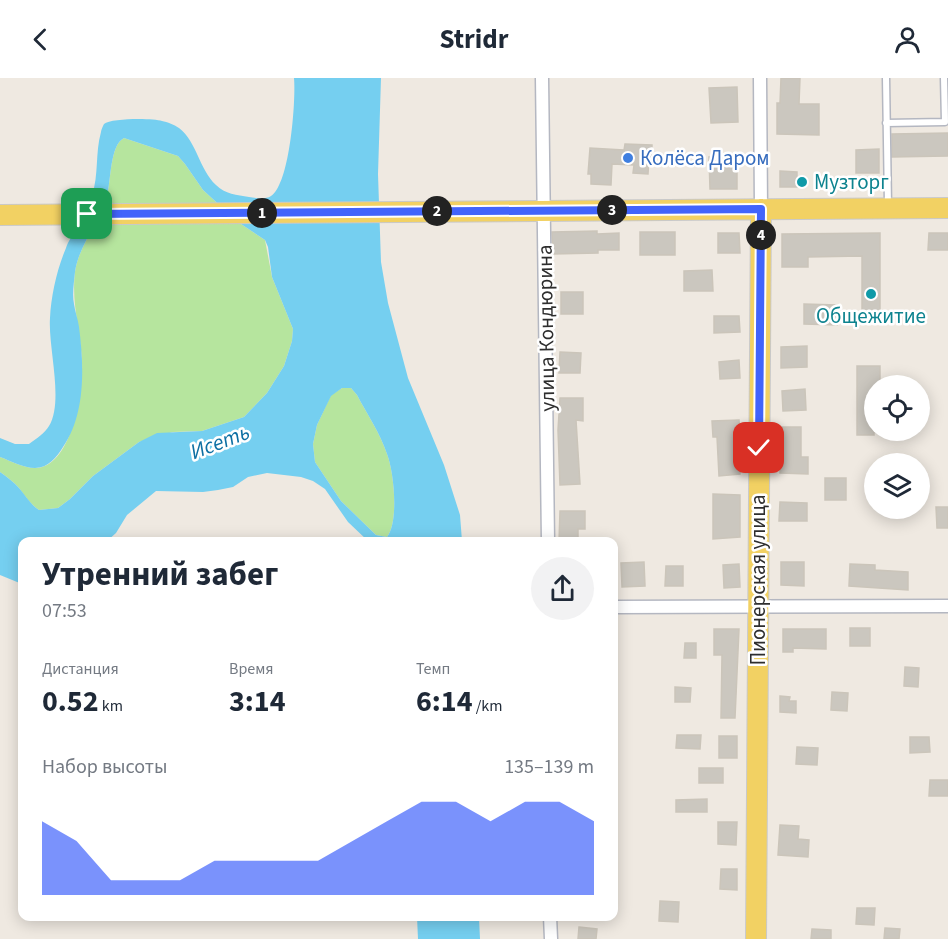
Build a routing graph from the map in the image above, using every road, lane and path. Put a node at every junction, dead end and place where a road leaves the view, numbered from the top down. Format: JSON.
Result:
{"nodes":[{"id":1,"x":542,"y":78,"type":"edge"},
{"id":2,"x":760,"y":78,"type":"edge"},
{"id":3,"x":886,"y":78,"type":"edge"},
{"id":4,"x":944,"y":78,"type":"edge"},
{"id":5,"x":886,"y":123,"type":"junction"},
{"id":6,"x":888,"y":208,"type":"junction"},
{"id":7,"x":948,"y":208,"type":"edge"},
{"id":8,"x":761,"y":209,"type":"junction"},
{"id":9,"x":543,"y":210,"type":"junction"},
{"id":10,"x":0,"y":215,"type":"edge"},
{"id":11,"x":548,"y":537,"type":"edge"},
{"id":12,"x":758,"y":606,"type":"junction"},
{"id":13,"x":948,"y":606,"type":"edge"},
{"id":14,"x":618,"y":607,"type":"edge"},
{"id":15,"x":550,"y":921,"type":"edge"},
{"id":16,"x":550,"y":939,"type":"edge"},
{"id":17,"x":756,"y":939,"type":"edge"}],
"edges":[{"from":1,"to":9,"type":"street","name":"улица Кондюрина"},
{"from":2,"to":8,"type":"street","name":"Пионерская улица"},
{"from":3,"to":5,"type":"lane"},
{"from":4,"to":5,"type":"lane"},
{"from":5,"to":6,"type":"lane"},
{"from":6,"to":7,"type":"main road"},
{"from":6,"to":8,"type":"main road"},
{"from":8,"to":9,"type":"main road"},
{"from":8,"to":12,"type":"main road","name":"Пионерская улица"},
{"from":9,"to":10,"type":"main road"},
{"from":9,"to":11,"type":"street","name":"улица Кондюрина"},
{"from":12,"to":13,"type":"street"},
{"from":12,"to":14,"type":"street"},
{"from":12,"to":17,"type":"main road","name":"Пионерская улица"},
{"from":15,"to":16,"type":"street"}]}
